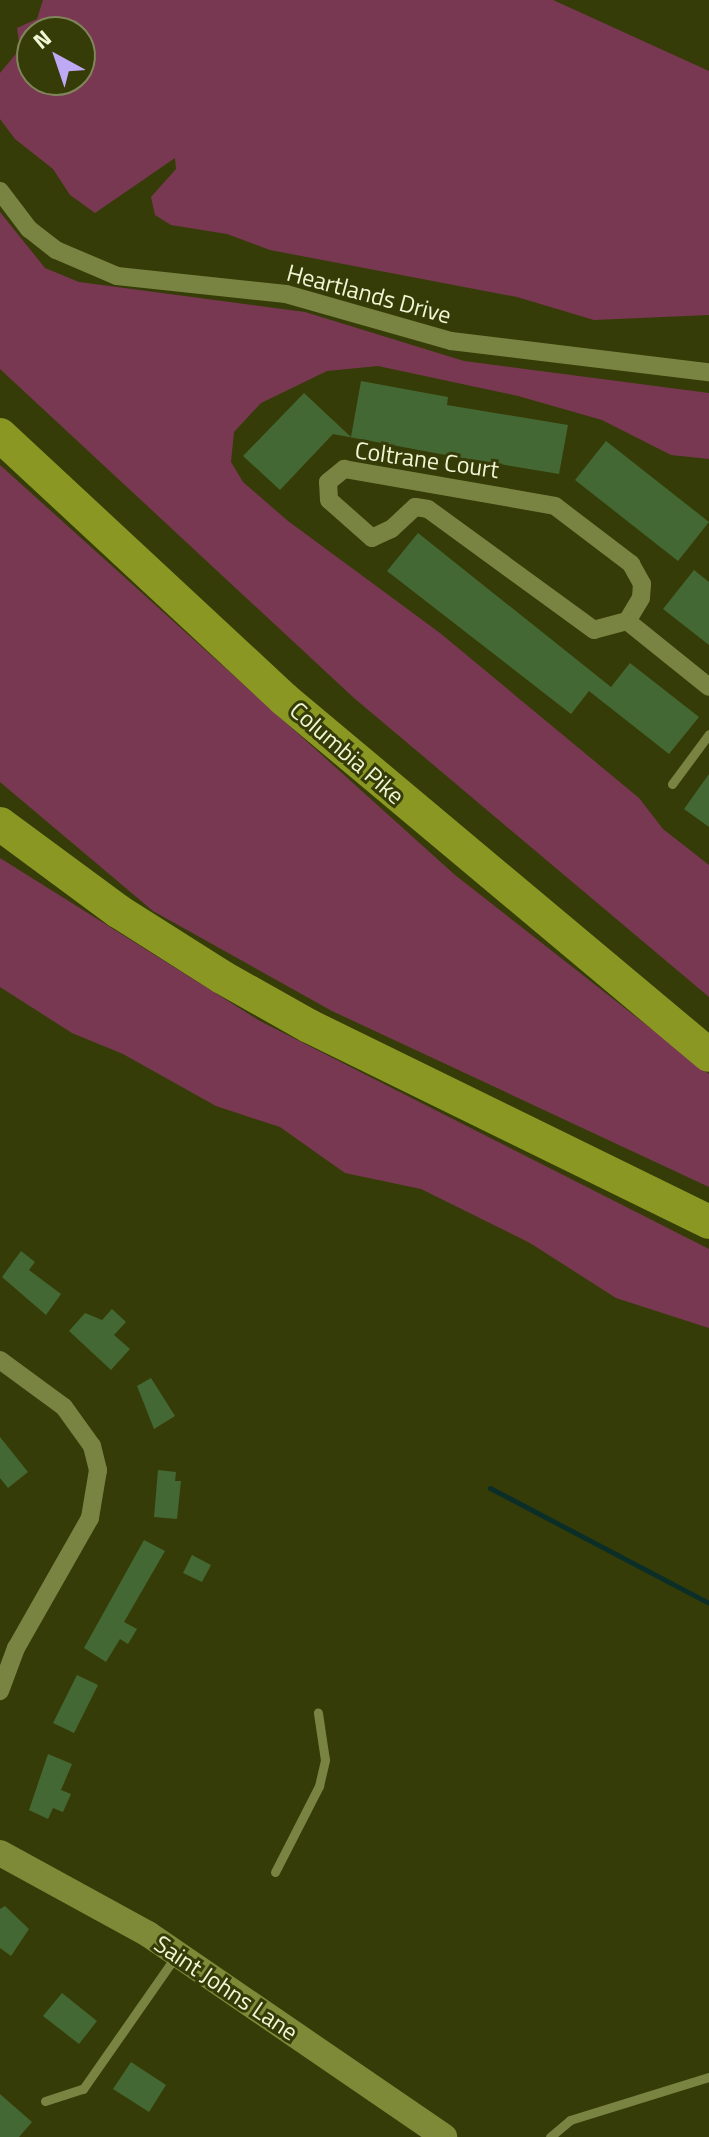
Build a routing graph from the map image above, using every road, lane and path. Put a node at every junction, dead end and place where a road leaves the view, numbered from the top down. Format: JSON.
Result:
{"nodes":[{"id":1,"x":0,"y":191,"type":"edge"},
{"id":2,"x":709,"y":372,"type":"edge"},
{"id":3,"x":5,"y":439,"type":"edge"},
{"id":4,"x":420,"y":479,"type":"junction"},
{"id":5,"x":415,"y":507,"type":"junction"},
{"id":6,"x":627,"y":621,"type":"junction"},
{"id":7,"x":709,"y":687,"type":"edge"},
{"id":8,"x":709,"y":734,"type":"edge"},
{"id":9,"x":672,"y":784,"type":"dead end"},
{"id":10,"x":0,"y":821,"type":"edge"},
{"id":11,"x":14,"y":843,"type":"edge"},
{"id":12,"x":709,"y":1055,"type":"edge"},
{"id":13,"x":709,"y":1222,"type":"edge"},
{"id":14,"x":0,"y":1360,"type":"edge"},
{"id":15,"x":0,"y":1691,"type":"edge"},
{"id":16,"x":318,"y":1713,"type":"dead end"},
{"id":17,"x":0,"y":1853,"type":"edge"},
{"id":18,"x":275,"y":1872,"type":"dead end"},
{"id":19,"x":177,"y":1953,"type":"junction"},
{"id":20,"x":709,"y":2077,"type":"edge"},
{"id":21,"x":45,"y":2101,"type":"dead end"},
{"id":22,"x":444,"y":2137,"type":"edge"},
{"id":23,"x":550,"y":2137,"type":"edge"}],
"edges":[{"from":1,"to":2,"type":"street","name":"Heartlands Drive"},
{"from":3,"to":12,"type":"highway","name":"Columbia Pike"},
{"from":4,"to":5,"type":"street"},
{"from":4,"to":5,"type":"street","name":"Coltrane Court"},
{"from":4,"to":6,"type":"street","name":"Coltrane Court"},
{"from":5,"to":6,"type":"street","name":"Coltrane Court"},
{"from":6,"to":7,"type":"street"},
{"from":8,"to":9,"type":"lane"},
{"from":10,"to":11,"type":"highway"},
{"from":11,"to":13,"type":"highway"},
{"from":14,"to":15,"type":"street"},
{"from":16,"to":18,"type":"lane"},
{"from":17,"to":19,"type":"street","name":"Saint Johns Lane"},
{"from":19,"to":21,"type":"lane"},
{"from":19,"to":22,"type":"street","name":"Saint Johns Lane"},
{"from":20,"to":23,"type":"lane"}]}
